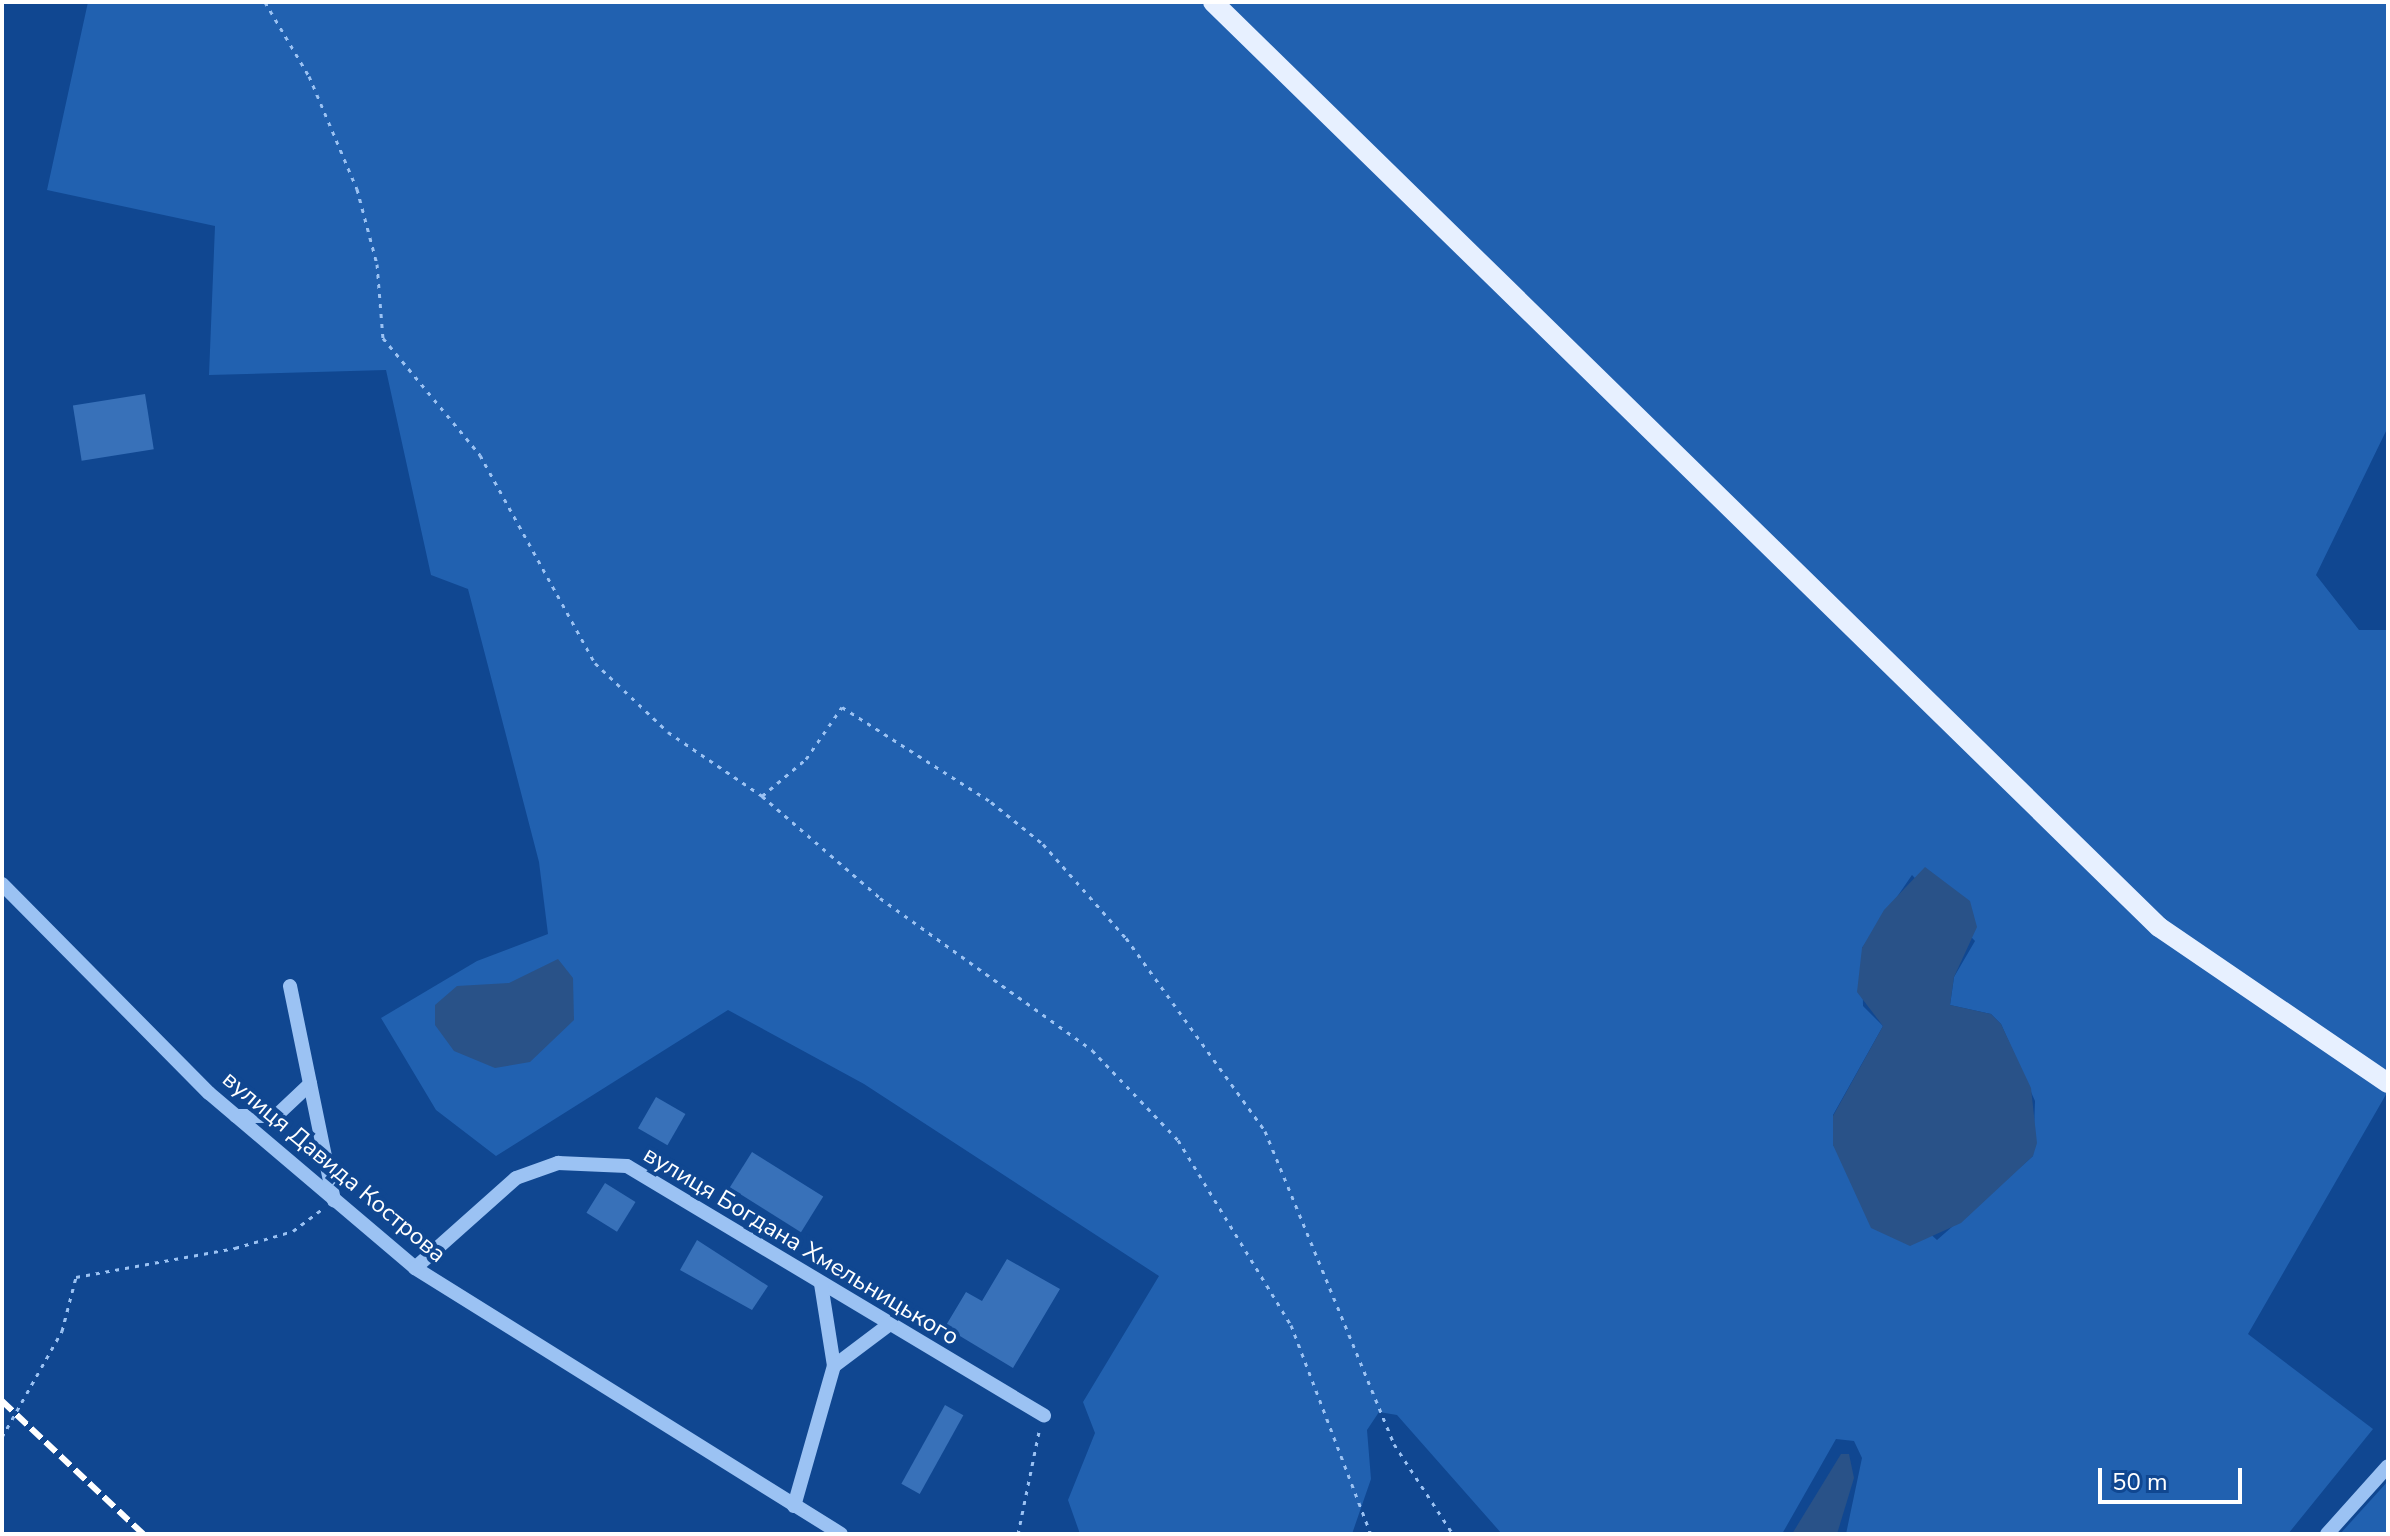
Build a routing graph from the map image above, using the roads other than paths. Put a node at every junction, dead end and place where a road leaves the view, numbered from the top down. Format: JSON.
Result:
{"nodes":[{"id":1,"x":1213,"y":2,"type":"edge"},
{"id":2,"x":2,"y":884,"type":"edge"},
{"id":3,"x":290,"y":986,"type":"dead end"},
{"id":4,"x":2388,"y":1083,"type":"edge"},
{"id":5,"x":310,"y":1084,"type":"junction"},
{"id":6,"x":236,"y":1116,"type":"junction"},
{"id":7,"x":334,"y":1201,"type":"junction"},
{"id":8,"x":415,"y":1268,"type":"junction"},
{"id":9,"x":821,"y":1284,"type":"junction"},
{"id":10,"x":890,"y":1324,"type":"junction"},
{"id":11,"x":834,"y":1366,"type":"junction"},
{"id":12,"x":1044,"y":1416,"type":"road end"},
{"id":13,"x":2388,"y":1466,"type":"edge"},
{"id":14,"x":794,"y":1506,"type":"junction"},
{"id":15,"x":841,"y":1534,"type":"edge"},
{"id":16,"x":2327,"y":1534,"type":"edge"}],
"edges":[{"from":1,"to":4,"type":"main road"},
{"from":2,"to":6,"type":"street","name":"вулиця Давида Кострова"},
{"from":3,"to":5,"type":"street"},
{"from":5,"to":6,"type":"street"},
{"from":5,"to":7,"type":"street"},
{"from":6,"to":7,"type":"street","name":"вулиця Давида Кострова"},
{"from":7,"to":8,"type":"street","name":"вулиця Давида Кострова"},
{"from":8,"to":9,"type":"street","name":"вулиця Богдана Хмельницького"},
{"from":8,"to":14,"type":"street","name":"вулиця Давида Кострова"},
{"from":9,"to":10,"type":"street","name":"вулиця Богдана Хмельницького"},
{"from":9,"to":11,"type":"street"},
{"from":10,"to":11,"type":"street"},
{"from":10,"to":12,"type":"street","name":"вулиця Богдана Хмельницького"},
{"from":11,"to":14,"type":"street"},
{"from":13,"to":16,"type":"street"},
{"from":14,"to":15,"type":"street","name":"вулиця Давида Кострова"}]}
